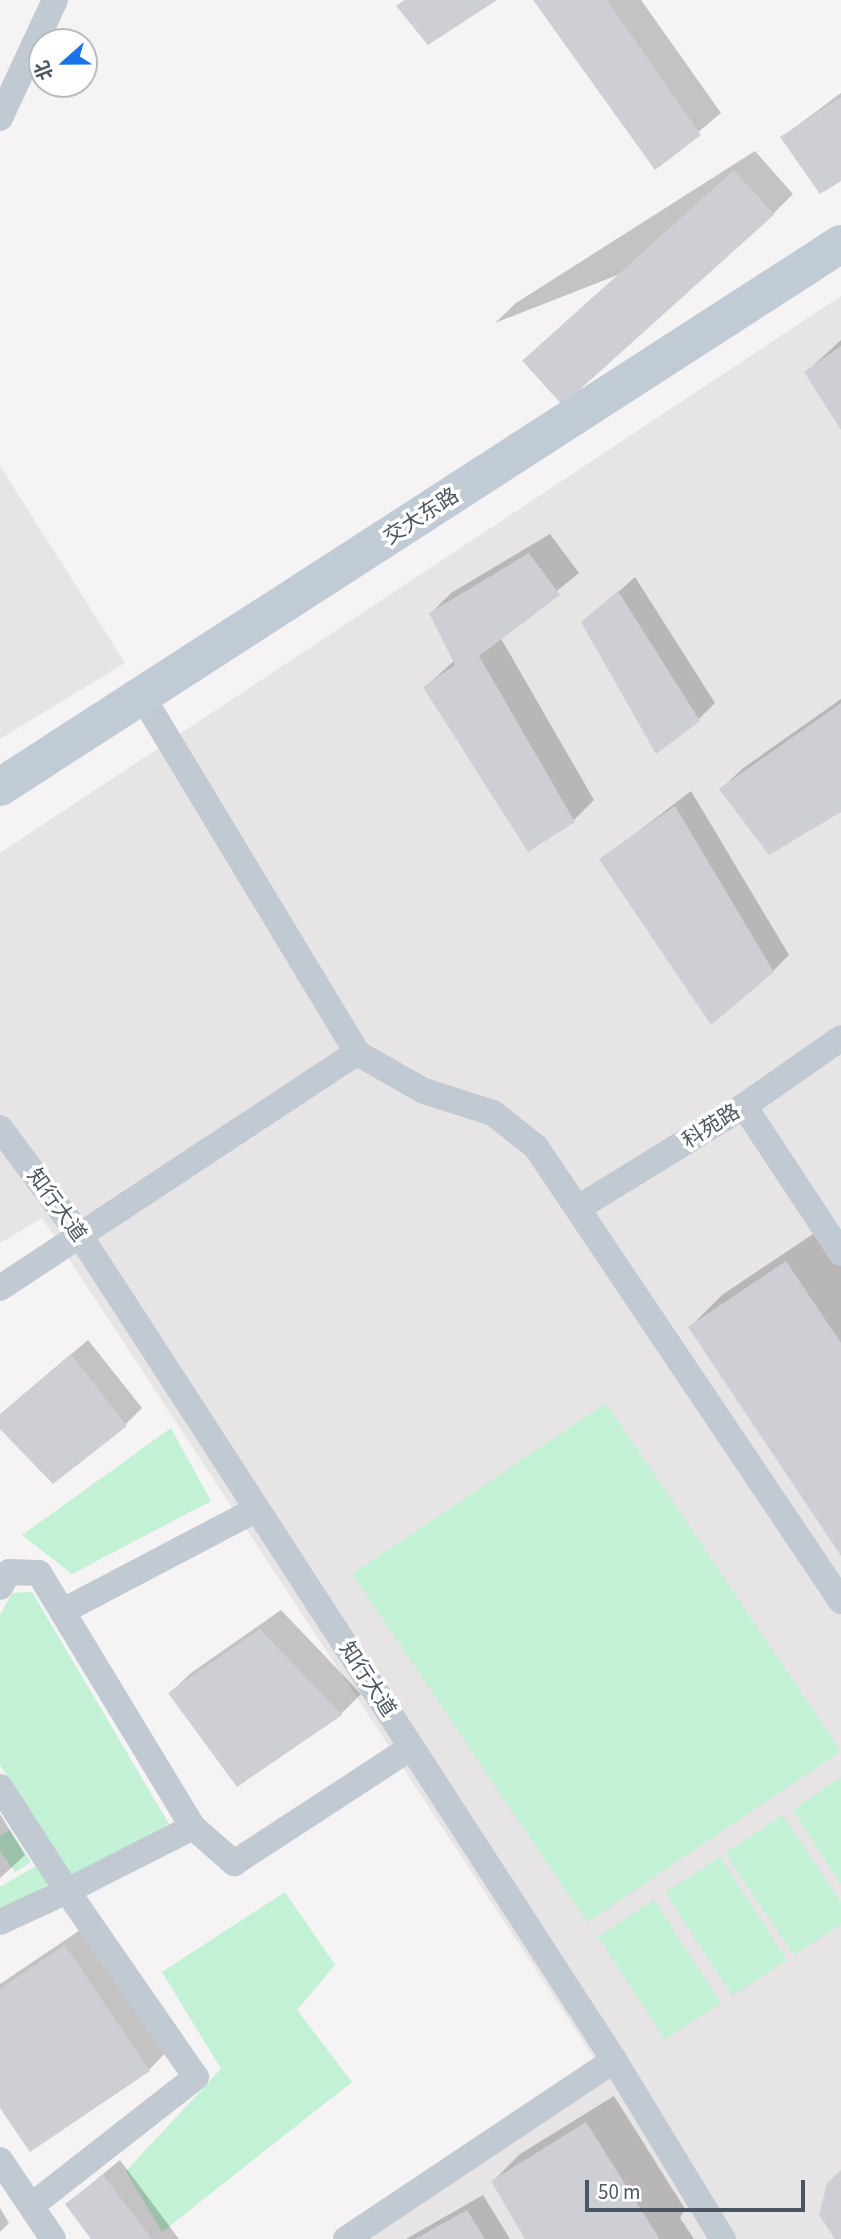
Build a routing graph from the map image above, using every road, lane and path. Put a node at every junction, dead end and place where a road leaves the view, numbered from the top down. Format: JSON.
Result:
{"nodes":[{"id":1,"x":55,"y":0,"type":"edge"},
{"id":2,"x":0,"y":118,"type":"edge"},
{"id":3,"x":841,"y":244,"type":"edge"},
{"id":4,"x":142,"y":696,"type":"junction"},
{"id":5,"x":0,"y":787,"type":"edge"},
{"id":6,"x":841,"y":1038,"type":"edge"},
{"id":7,"x":357,"y":1053,"type":"junction"},
{"id":8,"x":744,"y":1106,"type":"junction"},
{"id":9,"x":0,"y":1128,"type":"edge"},
{"id":10,"x":578,"y":1208,"type":"junction"},
{"id":11,"x":81,"y":1237,"type":"junction"},
{"id":12,"x":841,"y":1253,"type":"edge"},
{"id":13,"x":0,"y":1288,"type":"edge"},
{"id":14,"x":257,"y":1509,"type":"junction"},
{"id":15,"x":0,"y":1587,"type":"edge"},
{"id":16,"x":841,"y":1601,"type":"edge"},
{"id":17,"x":63,"y":1611,"type":"junction"},
{"id":18,"x":412,"y":1747,"type":"junction"},
{"id":19,"x":0,"y":1787,"type":"edge"},
{"id":20,"x":193,"y":1827,"type":"junction"},
{"id":21,"x":67,"y":1891,"type":"junction"},
{"id":22,"x":0,"y":1922,"type":"edge"},
{"id":23,"x":614,"y":2060,"type":"junction"},
{"id":24,"x":0,"y":2160,"type":"edge"},
{"id":25,"x":31,"y":2206,"type":"junction"},
{"id":26,"x":53,"y":2239,"type":"edge"},
{"id":27,"x":346,"y":2239,"type":"edge"},
{"id":28,"x":723,"y":2239,"type":"edge"}],
"edges":[{"from":1,"to":2,"type":"street"},
{"from":3,"to":4,"type":"street","name":"交大东路"},
{"from":4,"to":5,"type":"street","name":"交大东路"},
{"from":4,"to":7,"type":"street"},
{"from":6,"to":8,"type":"street","name":"科苑路"},
{"from":7,"to":10,"type":"street"},
{"from":7,"to":11,"type":"street"},
{"from":8,"to":10,"type":"street","name":"科苑路"},
{"from":8,"to":12,"type":"street"},
{"from":9,"to":11,"type":"street","name":"知行大道"},
{"from":10,"to":16,"type":"street"},
{"from":11,"to":13,"type":"street"},
{"from":11,"to":14,"type":"street","name":"知行大道"},
{"from":14,"to":17,"type":"street"},
{"from":14,"to":18,"type":"street","name":"知行大道"},
{"from":15,"to":17,"type":"street"},
{"from":17,"to":20,"type":"street"},
{"from":18,"to":20,"type":"street"},
{"from":18,"to":23,"type":"street","name":"知行大道"},
{"from":19,"to":21,"type":"street"},
{"from":20,"to":21,"type":"street"},
{"from":21,"to":22,"type":"street"},
{"from":21,"to":25,"type":"street"},
{"from":23,"to":27,"type":"street"},
{"from":23,"to":28,"type":"street","name":"知行大道"},
{"from":24,"to":25,"type":"street"},
{"from":25,"to":26,"type":"street"}]}
